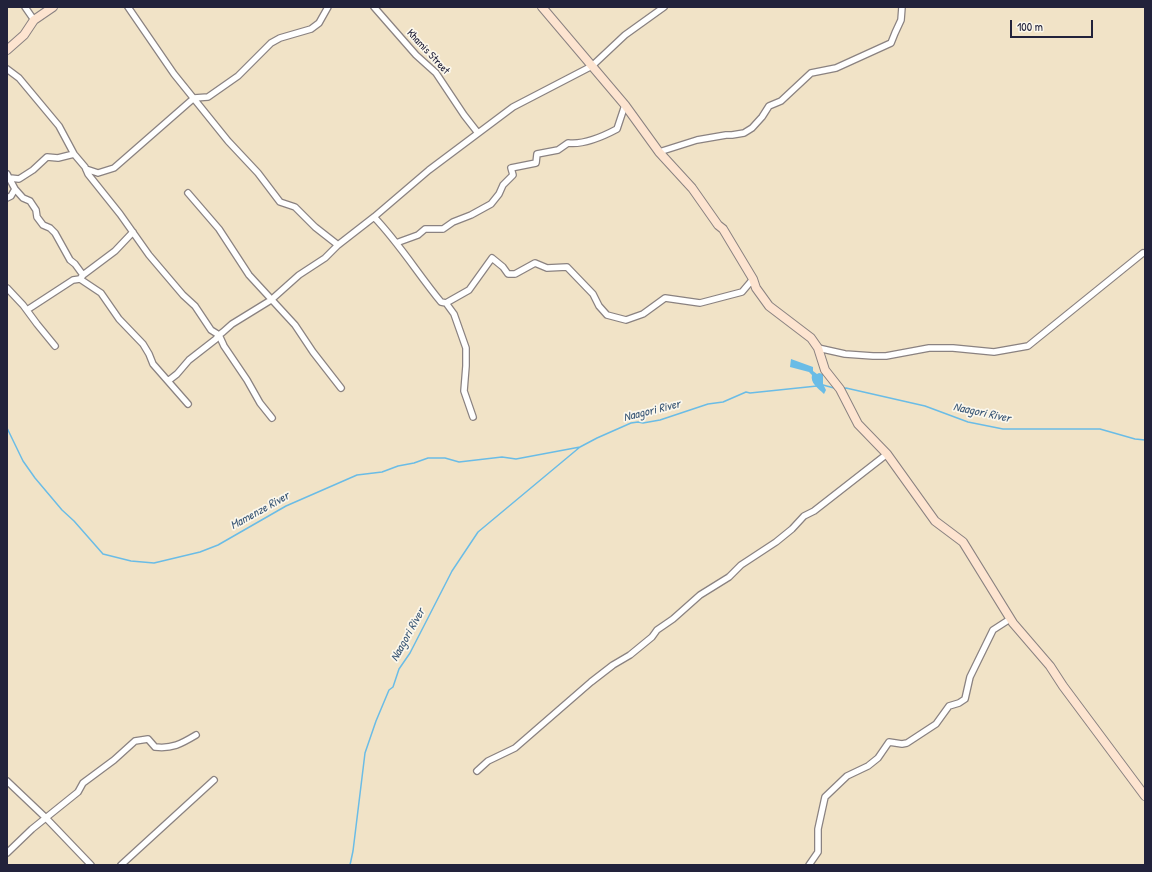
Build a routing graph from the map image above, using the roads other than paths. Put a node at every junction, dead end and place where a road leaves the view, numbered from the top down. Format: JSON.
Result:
{"nodes":[{"id":1,"x":25,"y":7,"type":"edge"},
{"id":2,"x":54,"y":7,"type":"edge"},
{"id":3,"x":128,"y":7,"type":"edge"},
{"id":4,"x":328,"y":7,"type":"edge"},
{"id":5,"x":374,"y":7,"type":"edge"},
{"id":6,"x":542,"y":7,"type":"edge"},
{"id":7,"x":664,"y":7,"type":"edge"},
{"id":8,"x":902,"y":7,"type":"edge"},
{"id":9,"x":34,"y":20,"type":"junction"},
{"id":10,"x":7,"y":50,"type":"edge"},
{"id":11,"x":592,"y":66,"type":"junction"},
{"id":12,"x":7,"y":69,"type":"edge"},
{"id":13,"x":194,"y":98,"type":"junction"},
{"id":14,"x":625,"y":105,"type":"junction"},
{"id":15,"x":478,"y":133,"type":"junction"},
{"id":16,"x":659,"y":152,"type":"junction"},
{"id":17,"x":74,"y":154,"type":"junction"},
{"id":18,"x":86,"y":169,"type":"junction"},
{"id":19,"x":8,"y":176,"type":"edge"},
{"id":20,"x":15,"y":188,"type":"junction"},
{"id":21,"x":188,"y":193,"type":"dead end"},
{"id":22,"x":7,"y":198,"type":"edge"},
{"id":23,"x":374,"y":217,"type":"junction"},
{"id":24,"x":133,"y":232,"type":"junction"},
{"id":25,"x":396,"y":243,"type":"junction"},
{"id":26,"x":338,"y":245,"type":"junction"},
{"id":27,"x":1143,"y":253,"type":"dead end"},
{"id":28,"x":81,"y":277,"type":"junction"},
{"id":29,"x":753,"y":279,"type":"junction"},
{"id":30,"x":7,"y":288,"type":"edge"},
{"id":31,"x":271,"y":300,"type":"junction"},
{"id":32,"x":446,"y":303,"type":"junction"},
{"id":33,"x":27,"y":310,"type":"junction"},
{"id":34,"x":219,"y":334,"type":"junction"},
{"id":35,"x":55,"y":346,"type":"dead end"},
{"id":36,"x":818,"y":348,"type":"junction"},
{"id":37,"x":168,"y":381,"type":"junction"},
{"id":38,"x":341,"y":388,"type":"dead end"},
{"id":39,"x":188,"y":404,"type":"dead end"},
{"id":40,"x":473,"y":417,"type":"dead end"},
{"id":41,"x":272,"y":418,"type":"dead end"},
{"id":42,"x":887,"y":454,"type":"junction"},
{"id":43,"x":1010,"y":619,"type":"junction"},
{"id":44,"x":196,"y":735,"type":"dead end"},
{"id":45,"x":477,"y":771,"type":"dead end"},
{"id":46,"x":214,"y":780,"type":"dead end"},
{"id":47,"x":7,"y":781,"type":"edge"},
{"id":48,"x":1145,"y":796,"type":"edge"},
{"id":49,"x":46,"y":818,"type":"junction"},
{"id":50,"x":7,"y":853,"type":"edge"},
{"id":51,"x":90,"y":865,"type":"edge"},
{"id":52,"x":121,"y":865,"type":"edge"},
{"id":53,"x":809,"y":865,"type":"edge"}],
"edges":[{"from":1,"to":9,"type":"street"},
{"from":2,"to":9,"type":"street"},
{"from":3,"to":13,"type":"street"},
{"from":4,"to":13,"type":"street"},
{"from":5,"to":15,"type":"street","name":"Khamis Street"},
{"from":6,"to":11,"type":"street"},
{"from":7,"to":11,"type":"street"},
{"from":8,"to":16,"type":"street"},
{"from":9,"to":10,"type":"street"},
{"from":11,"to":14,"type":"street"},
{"from":11,"to":15,"type":"street"},
{"from":12,"to":17,"type":"street"},
{"from":13,"to":18,"type":"street"},
{"from":13,"to":26,"type":"street"},
{"from":14,"to":16,"type":"street"},
{"from":14,"to":25,"type":"street"},
{"from":15,"to":23,"type":"street"},
{"from":16,"to":29,"type":"street"},
{"from":17,"to":18,"type":"street"},
{"from":17,"to":19,"type":"street"},
{"from":18,"to":24,"type":"street"},
{"from":19,"to":20,"type":"street"},
{"from":20,"to":22,"type":"street"},
{"from":20,"to":28,"type":"street"},
{"from":21,"to":31,"type":"street"},
{"from":23,"to":25,"type":"street"},
{"from":23,"to":26,"type":"street"},
{"from":24,"to":28,"type":"street"},
{"from":24,"to":34,"type":"street"},
{"from":25,"to":32,"type":"street"},
{"from":26,"to":31,"type":"street"},
{"from":27,"to":36,"type":"street"},
{"from":28,"to":33,"type":"street"},
{"from":28,"to":37,"type":"street"},
{"from":29,"to":32,"type":"street"},
{"from":29,"to":36,"type":"street"},
{"from":30,"to":33,"type":"street"},
{"from":31,"to":34,"type":"street"},
{"from":31,"to":38,"type":"street"},
{"from":32,"to":40,"type":"street"},
{"from":33,"to":35,"type":"street"},
{"from":34,"to":37,"type":"street"},
{"from":34,"to":41,"type":"street"},
{"from":36,"to":42,"type":"street"},
{"from":37,"to":39,"type":"street"},
{"from":42,"to":43,"type":"street"},
{"from":42,"to":45,"type":"street"},
{"from":43,"to":48,"type":"street"},
{"from":43,"to":53,"type":"street"},
{"from":44,"to":49,"type":"street"},
{"from":46,"to":52,"type":"street"},
{"from":47,"to":49,"type":"street"},
{"from":49,"to":50,"type":"street"},
{"from":49,"to":51,"type":"street"}]}
